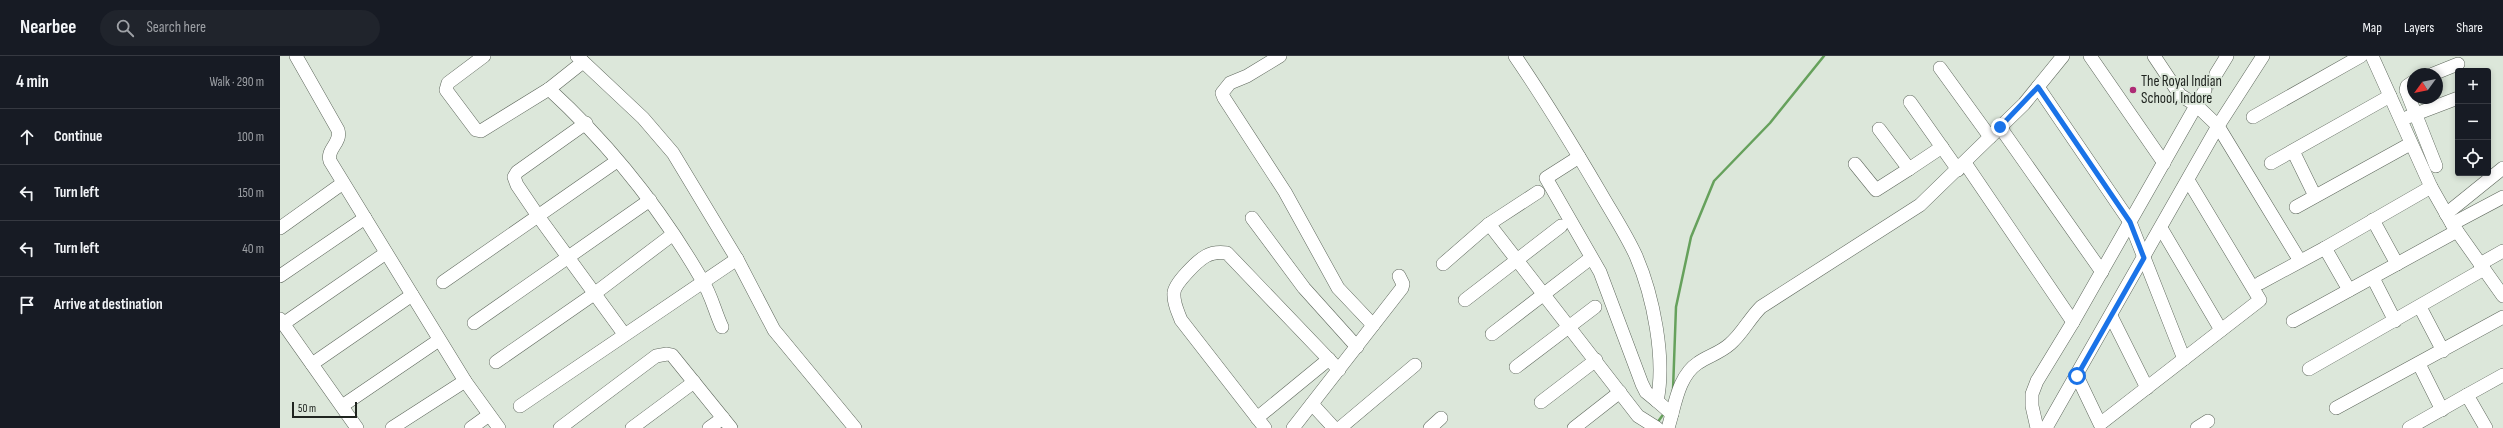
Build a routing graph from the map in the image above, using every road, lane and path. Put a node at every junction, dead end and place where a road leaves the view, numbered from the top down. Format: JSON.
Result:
{"nodes":[{"id":1,"x":296,"y":56,"type":"edge"},
{"id":2,"x":484,"y":56,"type":"edge"},
{"id":3,"x":1280,"y":56,"type":"edge"},
{"id":4,"x":1515,"y":56,"type":"edge"},
{"id":5,"x":2090,"y":56,"type":"edge"},
{"id":6,"x":2154,"y":56,"type":"edge"},
{"id":7,"x":2227,"y":56,"type":"edge"},
{"id":8,"x":2262,"y":56,"type":"edge"},
{"id":9,"x":2361,"y":56,"type":"edge"},
{"id":10,"x":2372,"y":56,"type":"edge"},
{"id":11,"x":2058,"y":58,"type":"edge"},
{"id":12,"x":580,"y":59,"type":"edge"},
{"id":13,"x":2458,"y":64,"type":"dead end"},
{"id":14,"x":1940,"y":68,"type":"dead end"},
{"id":15,"x":2443,"y":70,"type":"edge"},
{"id":16,"x":2216,"y":74,"type":"tunnel mouth"},
{"id":17,"x":2038,"y":87,"type":"junction"},
{"id":18,"x":549,"y":88,"type":"junction"},
{"id":19,"x":2205,"y":90,"type":"tunnel mouth"},
{"id":20,"x":2390,"y":96,"type":"junction"},
{"id":21,"x":2455,"y":99,"type":"edge"},
{"id":22,"x":1910,"y":102,"type":"dead end"},
{"id":23,"x":2412,"y":104,"type":"edge"},
{"id":24,"x":2196,"y":105,"type":"junction"},
{"id":25,"x":2416,"y":114,"type":"junction"},
{"id":26,"x":2253,"y":117,"type":"dead end"},
{"id":27,"x":2400,"y":120,"type":"junction"},
{"id":28,"x":586,"y":123,"type":"junction"},
{"id":29,"x":2218,"y":126,"type":"junction"},
{"id":30,"x":2000,"y":127,"type":"junction"},
{"id":31,"x":1879,"y":129,"type":"dead end"},
{"id":32,"x":1990,"y":137,"type":"junction"},
{"id":33,"x":2410,"y":144,"type":"junction"},
{"id":34,"x":1942,"y":147,"type":"junction"},
{"id":35,"x":2292,"y":151,"type":"junction"},
{"id":36,"x":1579,"y":157,"type":"junction"},
{"id":37,"x":617,"y":160,"type":"junction"},
{"id":38,"x":2164,"y":163,"type":"junction"},
{"id":39,"x":2271,"y":163,"type":"dead end"},
{"id":40,"x":1854,"y":164,"type":"dead end"},
{"id":41,"x":2436,"y":166,"type":"dead end"},
{"id":42,"x":1962,"y":167,"type":"junction"},
{"id":43,"x":1909,"y":168,"type":"junction"},
{"id":44,"x":2503,"y":168,"type":"edge"},
{"id":45,"x":2188,"y":180,"type":"junction"},
{"id":46,"x":343,"y":183,"type":"junction"},
{"id":47,"x":2431,"y":187,"type":"junction"},
{"id":48,"x":1538,"y":192,"type":"dead end"},
{"id":49,"x":2315,"y":196,"type":"junction"},
{"id":50,"x":2503,"y":196,"type":"edge"},
{"id":51,"x":650,"y":200,"type":"junction"},
{"id":52,"x":2296,"y":207,"type":"dead end"},
{"id":53,"x":538,"y":216,"type":"junction"},
{"id":54,"x":365,"y":218,"type":"junction"},
{"id":55,"x":1252,"y":218,"type":"dead end"},
{"id":56,"x":2373,"y":220,"type":"junction"},
{"id":57,"x":2130,"y":222,"type":"junction"},
{"id":58,"x":2451,"y":223,"type":"junction"},
{"id":59,"x":1489,"y":224,"type":"junction"},
{"id":60,"x":1561,"y":226,"type":"dead end"},
{"id":61,"x":280,"y":228,"type":"edge"},
{"id":62,"x":2161,"y":228,"type":"junction"},
{"id":63,"x":672,"y":235,"type":"junction"},
{"id":64,"x":2325,"y":248,"type":"junction"},
{"id":65,"x":2503,"y":251,"type":"edge"},
{"id":66,"x":386,"y":253,"type":"junction"},
{"id":67,"x":568,"y":258,"type":"junction"},
{"id":68,"x":2144,"y":258,"type":"junction"},
{"id":69,"x":737,"y":259,"type":"junction"},
{"id":70,"x":1517,"y":260,"type":"junction"},
{"id":71,"x":1587,"y":261,"type":"dead end"},
{"id":72,"x":2300,"y":261,"type":"junction"},
{"id":73,"x":1443,"y":264,"type":"dead end"},
{"id":74,"x":2397,"y":264,"type":"junction"},
{"id":75,"x":2482,"y":267,"type":"junction"},
{"id":76,"x":2102,"y":272,"type":"junction"},
{"id":77,"x":280,"y":276,"type":"edge"},
{"id":78,"x":1399,"y":276,"type":"dead end"},
{"id":79,"x":2373,"y":278,"type":"junction"},
{"id":80,"x":703,"y":280,"type":"junction"},
{"id":81,"x":443,"y":282,"type":"dead end"},
{"id":82,"x":2260,"y":283,"type":"dead end"},
{"id":83,"x":2349,"y":290,"type":"junction"},
{"id":84,"x":594,"y":294,"type":"junction"},
{"id":85,"x":412,"y":295,"type":"junction"},
{"id":86,"x":1544,"y":295,"type":"junction"},
{"id":87,"x":2503,"y":296,"type":"edge"},
{"id":88,"x":1464,"y":300,"type":"dead end"},
{"id":89,"x":1595,"y":307,"type":"dead end"},
{"id":90,"x":2420,"y":307,"type":"junction"},
{"id":91,"x":2111,"y":316,"type":"junction"},
{"id":92,"x":2503,"y":317,"type":"edge"},
{"id":93,"x":2293,"y":321,"type":"dead end"},
{"id":94,"x":2395,"y":321,"type":"junction"},
{"id":95,"x":282,"y":322,"type":"edge"},
{"id":96,"x":2073,"y":322,"type":"junction"},
{"id":97,"x":474,"y":323,"type":"dead end"},
{"id":98,"x":1373,"y":325,"type":"junction"},
{"id":99,"x":1569,"y":326,"type":"junction"},
{"id":100,"x":722,"y":327,"type":"dead end"},
{"id":101,"x":2221,"y":330,"type":"junction"},
{"id":102,"x":624,"y":334,"type":"junction"},
{"id":103,"x":1492,"y":334,"type":"dead end"},
{"id":104,"x":439,"y":340,"type":"junction"},
{"id":105,"x":1357,"y":347,"type":"junction"},
{"id":106,"x":2443,"y":351,"type":"junction"},
{"id":107,"x":1329,"y":359,"type":"junction"},
{"id":108,"x":2184,"y":359,"type":"junction"},
{"id":109,"x":1596,"y":360,"type":"junction"},
{"id":110,"x":496,"y":362,"type":"dead end"},
{"id":111,"x":312,"y":364,"type":"junction"},
{"id":112,"x":2419,"y":364,"type":"junction"},
{"id":113,"x":1415,"y":365,"type":"dead end"},
{"id":114,"x":1516,"y":367,"type":"dead end"},
{"id":115,"x":2309,"y":369,"type":"dead end"},
{"id":116,"x":1339,"y":370,"type":"junction"},
{"id":117,"x":2503,"y":374,"type":"edge"},
{"id":118,"x":2077,"y":376,"type":"junction"},
{"id":119,"x":465,"y":381,"type":"junction"},
{"id":120,"x":694,"y":382,"type":"junction"},
{"id":121,"x":2147,"y":388,"type":"junction"},
{"id":122,"x":1620,"y":392,"type":"junction"},
{"id":123,"x":2467,"y":395,"type":"junction"},
{"id":124,"x":1540,"y":402,"type":"dead end"},
{"id":125,"x":1312,"y":404,"type":"junction"},
{"id":126,"x":342,"y":406,"type":"junction"},
{"id":127,"x":520,"y":406,"type":"dead end"},
{"id":128,"x":1663,"y":406,"type":"junction"},
{"id":129,"x":2336,"y":408,"type":"dead end"},
{"id":130,"x":2442,"y":410,"type":"junction"},
{"id":131,"x":489,"y":415,"type":"junction"},
{"id":132,"x":1441,"y":418,"type":"dead end"},
{"id":133,"x":727,"y":423,"type":"edge"},
{"id":134,"x":1261,"y":423,"type":"edge"},
{"id":135,"x":1650,"y":424,"type":"edge"},
{"id":136,"x":357,"y":428,"type":"edge"},
{"id":137,"x":392,"y":428,"type":"edge"},
{"id":138,"x":471,"y":428,"type":"edge"},
{"id":139,"x":499,"y":428,"type":"edge"},
{"id":140,"x":560,"y":428,"type":"edge"},
{"id":141,"x":632,"y":428,"type":"edge"},
{"id":142,"x":709,"y":428,"type":"edge"},
{"id":143,"x":855,"y":428,"type":"edge"},
{"id":144,"x":1293,"y":428,"type":"edge"},
{"id":145,"x":1334,"y":428,"type":"edge"},
{"id":146,"x":1340,"y":428,"type":"edge"},
{"id":147,"x":1430,"y":428,"type":"edge"},
{"id":148,"x":1574,"y":428,"type":"edge"},
{"id":149,"x":1668,"y":428,"type":"edge"},
{"id":150,"x":2037,"y":428,"type":"edge"},
{"id":151,"x":2046,"y":428,"type":"edge"},
{"id":152,"x":2409,"y":428,"type":"edge"},
{"id":153,"x":2486,"y":428,"type":"edge"}],
"edges":[{"from":1,"to":46,"type":"street"},
{"from":2,"to":18,"type":"street"},
{"from":3,"to":98,"type":"street"},
{"from":4,"to":36,"type":"street"},
{"from":5,"to":38,"type":"street"},
{"from":6,"to":24,"type":"street"},
{"from":7,"to":16,"type":"street"},
{"from":8,"to":29,"type":"street"},
{"from":9,"to":26,"type":"street"},
{"from":10,"to":20,"type":"street"},
{"from":11,"to":17,"type":"street"},
{"from":12,"to":18,"type":"street"},
{"from":12,"to":69,"type":"street"},
{"from":13,"to":15,"type":"street"},
{"from":14,"to":32,"type":"street"},
{"from":17,"to":30,"type":"street"},
{"from":17,"to":57,"type":"street"},
{"from":18,"to":28,"type":"street"},
{"from":19,"to":24,"type":"street"},
{"from":20,"to":27,"type":"street"},
{"from":20,"to":35,"type":"street"},
{"from":21,"to":25,"type":"street"},
{"from":22,"to":34,"type":"street"},
{"from":23,"to":25,"type":"street"},
{"from":24,"to":29,"type":"street"},
{"from":24,"to":38,"type":"street"},
{"from":25,"to":27,"type":"street"},
{"from":25,"to":41,"type":"street"},
{"from":27,"to":33,"type":"street"},
{"from":28,"to":37,"type":"street"},
{"from":28,"to":53,"type":"street"},
{"from":29,"to":45,"type":"street"},
{"from":29,"to":72,"type":"street"},
{"from":30,"to":32,"type":"street"},
{"from":30,"to":76,"type":"street"},
{"from":31,"to":43,"type":"street"},
{"from":32,"to":42,"type":"street"},
{"from":33,"to":47,"type":"street"},
{"from":33,"to":49,"type":"street"},
{"from":34,"to":42,"type":"street"},
{"from":34,"to":43,"type":"street"},
{"from":35,"to":39,"type":"street"},
{"from":35,"to":49,"type":"street"},
{"from":36,"to":128,"type":"street"},
{"from":36,"to":128,"type":"street"},
{"from":37,"to":51,"type":"street"},
{"from":37,"to":53,"type":"street"},
{"from":38,"to":57,"type":"street"},
{"from":40,"to":43,"type":"street"},
{"from":42,"to":96,"type":"street"},
{"from":42,"to":128,"type":"street"},
{"from":44,"to":58,"type":"street"},
{"from":45,"to":62,"type":"street"},
{"from":45,"to":101,"type":"street"},
{"from":46,"to":54,"type":"street"},
{"from":46,"to":61,"type":"street"},
{"from":47,"to":56,"type":"street"},
{"from":47,"to":58,"type":"street"},
{"from":48,"to":59,"type":"street"},
{"from":49,"to":52,"type":"street"},
{"from":50,"to":58,"type":"street"},
{"from":51,"to":63,"type":"street"},
{"from":51,"to":67,"type":"street"},
{"from":53,"to":67,"type":"street"},
{"from":53,"to":81,"type":"street"},
{"from":54,"to":66,"type":"street"},
{"from":54,"to":77,"type":"street"},
{"from":55,"to":105,"type":"street"},
{"from":56,"to":64,"type":"street"},
{"from":56,"to":74,"type":"street"},
{"from":57,"to":68,"type":"street"},
{"from":57,"to":76,"type":"street"},
{"from":58,"to":74,"type":"street"},
{"from":58,"to":75,"type":"street"},
{"from":59,"to":70,"type":"street"},
{"from":59,"to":73,"type":"street"},
{"from":60,"to":70,"type":"street"},
{"from":62,"to":68,"type":"street"},
{"from":62,"to":101,"type":"street"},
{"from":63,"to":80,"type":"street"},
{"from":63,"to":84,"type":"street"},
{"from":64,"to":72,"type":"street"},
{"from":64,"to":83,"type":"street"},
{"from":65,"to":75,"type":"street"},
{"from":66,"to":85,"type":"street"},
{"from":66,"to":95,"type":"street"},
{"from":67,"to":84,"type":"street"},
{"from":67,"to":97,"type":"street"},
{"from":68,"to":91,"type":"street"},
{"from":68,"to":108,"type":"street"},
{"from":69,"to":80,"type":"street"},
{"from":69,"to":143,"type":"street"},
{"from":70,"to":86,"type":"street"},
{"from":70,"to":88,"type":"street"},
{"from":71,"to":86,"type":"street"},
{"from":72,"to":82,"type":"street"},
{"from":74,"to":79,"type":"street"},
{"from":75,"to":87,"type":"street"},
{"from":75,"to":90,"type":"street"},
{"from":76,"to":96,"type":"street"},
{"from":78,"to":98,"type":"street"},
{"from":79,"to":83,"type":"street"},
{"from":79,"to":94,"type":"street"},
{"from":80,"to":100,"type":"street"},
{"from":80,"to":102,"type":"street"},
{"from":83,"to":93,"type":"street"},
{"from":84,"to":102,"type":"street"},
{"from":84,"to":110,"type":"street"},
{"from":85,"to":104,"type":"street"},
{"from":85,"to":111,"type":"street"},
{"from":86,"to":99,"type":"street"},
{"from":86,"to":103,"type":"street"},
{"from":89,"to":99,"type":"street"},
{"from":90,"to":94,"type":"street"},
{"from":90,"to":106,"type":"street"},
{"from":91,"to":118,"type":"street"},
{"from":91,"to":121,"type":"street"},
{"from":92,"to":106,"type":"street"},
{"from":94,"to":115,"type":"street"},
{"from":95,"to":111,"type":"street"},
{"from":96,"to":150,"type":"street"},
{"from":98,"to":105,"type":"street"},
{"from":99,"to":109,"type":"street"},
{"from":99,"to":114,"type":"street"},
{"from":101,"to":108,"type":"street"},
{"from":102,"to":127,"type":"street"},
{"from":104,"to":119,"type":"street"},
{"from":104,"to":126,"type":"street"},
{"from":105,"to":116,"type":"street"},
{"from":106,"to":112,"type":"street"},
{"from":107,"to":116,"type":"street"},
{"from":107,"to":134,"type":"street"},
{"from":107,"to":134,"type":"street"},
{"from":108,"to":121,"type":"street"},
{"from":109,"to":122,"type":"street"},
{"from":109,"to":124,"type":"street"},
{"from":111,"to":126,"type":"street"},
{"from":112,"to":129,"type":"street"},
{"from":112,"to":130,"type":"street"},
{"from":113,"to":146,"type":"street"},
{"from":116,"to":125,"type":"street"},
{"from":117,"to":123,"type":"street"},
{"from":118,"to":121,"type":"street"},
{"from":118,"to":151,"type":"street"},
{"from":119,"to":131,"type":"street"},
{"from":119,"to":137,"type":"street"},
{"from":120,"to":133,"type":"street"},
{"from":120,"to":140,"type":"street"},
{"from":120,"to":141,"type":"street"},
{"from":122,"to":135,"type":"street"},
{"from":122,"to":148,"type":"street"},
{"from":123,"to":130,"type":"street"},
{"from":123,"to":153,"type":"street"},
{"from":125,"to":144,"type":"street"},
{"from":125,"to":145,"type":"street"},
{"from":126,"to":136,"type":"street"},
{"from":128,"to":135,"type":"street"},
{"from":128,"to":149,"type":"street"},
{"from":130,"to":152,"type":"street"},
{"from":131,"to":138,"type":"street"},
{"from":131,"to":139,"type":"street"},
{"from":132,"to":147,"type":"street"},
{"from":133,"to":142,"type":"street"}]}
